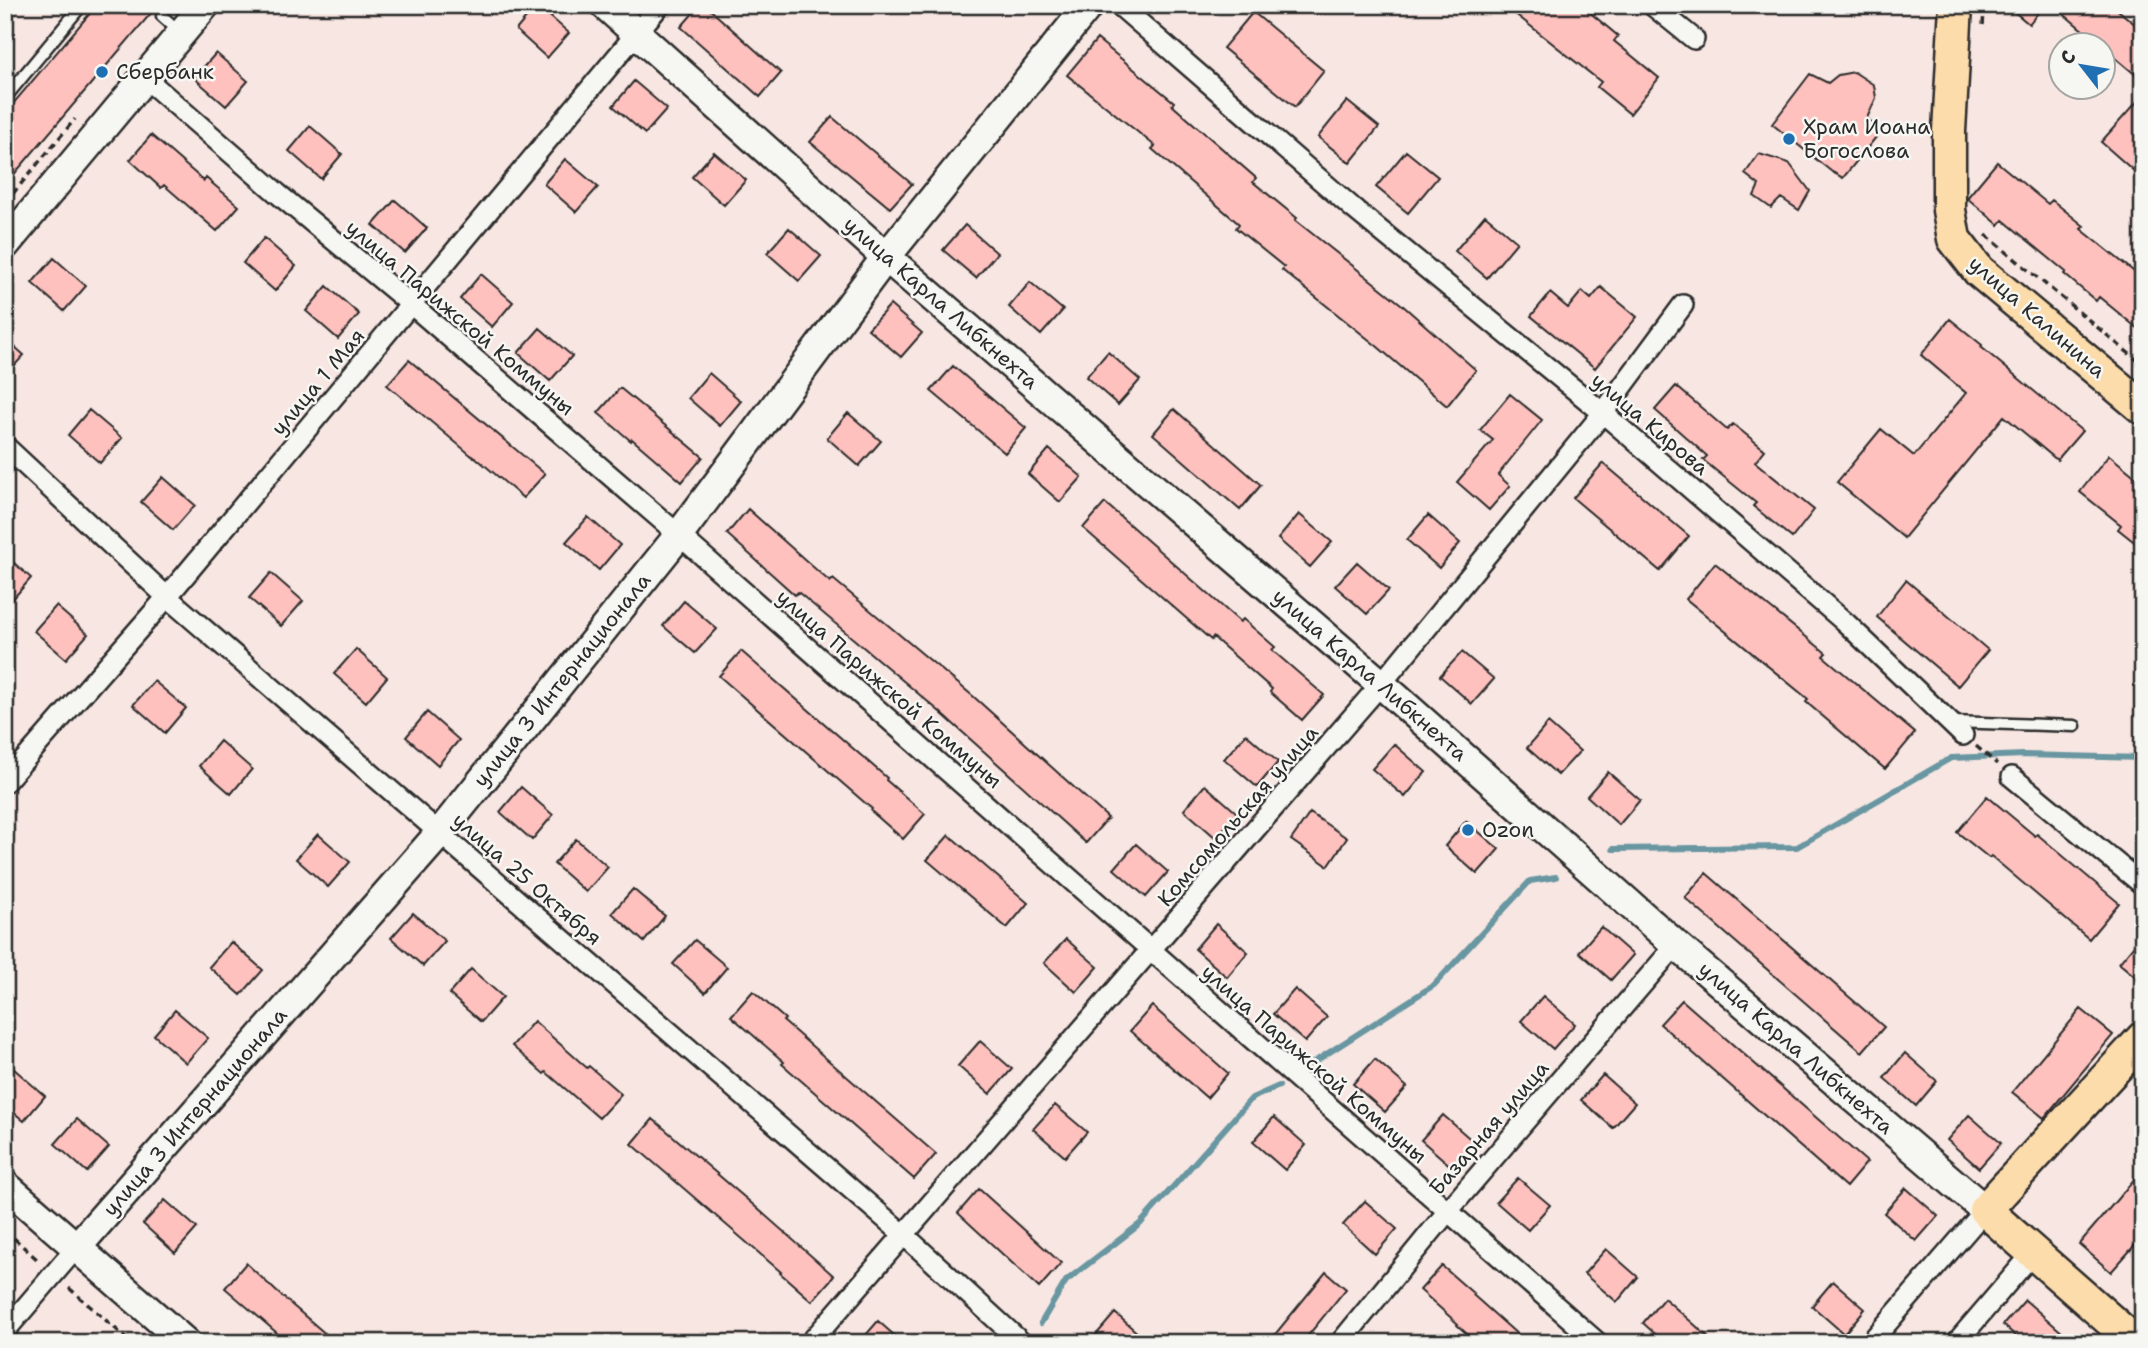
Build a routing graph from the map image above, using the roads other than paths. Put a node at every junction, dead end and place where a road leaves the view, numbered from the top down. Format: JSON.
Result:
{"nodes":[{"id":1,"x":82,"y":5,"type":"edge"},
{"id":2,"x":205,"y":5,"type":"edge"},
{"id":3,"x":605,"y":5,"type":"edge"},
{"id":4,"x":660,"y":5,"type":"edge"},
{"id":5,"x":1089,"y":5,"type":"edge"},
{"id":6,"x":1119,"y":5,"type":"edge"},
{"id":7,"x":1652,"y":5,"type":"edge"},
{"id":8,"x":1956,"y":5,"type":"edge"},
{"id":9,"x":637,"y":32,"type":"junction"},
{"id":10,"x":1694,"y":40,"type":"dead end"},
{"id":11,"x":144,"y":77,"type":"junction"},
{"id":12,"x":5,"y":98,"type":"edge"},
{"id":13,"x":9,"y":234,"type":"edge"},
{"id":14,"x":886,"y":257,"type":"junction"},
{"id":15,"x":1684,"y":304,"type":"dead end"},
{"id":16,"x":412,"y":306,"type":"junction"},
{"id":17,"x":2143,"y":408,"type":"edge"},
{"id":18,"x":1603,"y":413,"type":"junction"},
{"id":19,"x":5,"y":446,"type":"edge"},
{"id":20,"x":679,"y":535,"type":"junction"},
{"id":21,"x":167,"y":597,"type":"junction"},
{"id":22,"x":1381,"y":684,"type":"junction"},
{"id":23,"x":1948,"y":722,"type":"junction"},
{"id":24,"x":2075,"y":726,"type":"dead end"},
{"id":25,"x":1963,"y":735,"type":"road end"},
{"id":26,"x":2012,"y":777,"type":"road end"},
{"id":27,"x":5,"y":782,"type":"edge"},
{"id":28,"x":439,"y":834,"type":"junction"},
{"id":29,"x":2143,"y":885,"type":"edge"},
{"id":30,"x":1676,"y":945,"type":"junction"},
{"id":31,"x":1151,"y":951,"type":"junction"},
{"id":32,"x":2143,"y":1038,"type":"edge"},
{"id":33,"x":5,"y":1185,"type":"edge"},
{"id":34,"x":1984,"y":1210,"type":"junction"},
{"id":35,"x":1448,"y":1211,"type":"junction"},
{"id":36,"x":903,"y":1234,"type":"junction"},
{"id":37,"x":76,"y":1248,"type":"junction"},
{"id":38,"x":2033,"y":1253,"type":"junction"},
{"id":39,"x":5,"y":1331,"type":"edge"},
{"id":40,"x":187,"y":1343,"type":"edge"},
{"id":41,"x":810,"y":1343,"type":"edge"},
{"id":42,"x":1022,"y":1343,"type":"edge"},
{"id":43,"x":1340,"y":1343,"type":"edge"},
{"id":44,"x":1598,"y":1343,"type":"edge"},
{"id":45,"x":1870,"y":1343,"type":"edge"},
{"id":46,"x":1956,"y":1343,"type":"edge"},
{"id":47,"x":2136,"y":1343,"type":"edge"}],
"edges":[{"from":1,"to":12,"type":"lane"},
{"from":2,"to":11,"type":"main road"},
{"from":3,"to":9,"type":"main road","name":"улица Карла Либкнехта"},
{"from":4,"to":9,"type":"street","name":"улица 1 Мая"},
{"from":5,"to":14,"type":"main road","name":"улица 3 Интернационала"},
{"from":6,"to":18,"type":"street","name":"улица Кирова"},
{"from":7,"to":10,"type":"street"},
{"from":8,"to":17,"type":"main road","name":"улица Калинина"},
{"from":9,"to":14,"type":"main road","name":"улица Карла Либкнехта"},
{"from":9,"to":16,"type":"street","name":"улица 1 Мая"},
{"from":11,"to":13,"type":"main road"},
{"from":11,"to":16,"type":"street","name":"улица Парижской Коммуны"},
{"from":14,"to":20,"type":"main road","name":"улица 3 Интернационала"},
{"from":14,"to":22,"type":"main road","name":"улица Карла Либкнехта"},
{"from":15,"to":18,"type":"street","name":"Комсомольская улица"},
{"from":16,"to":20,"type":"street","name":"улица Парижской Коммуны"},
{"from":16,"to":21,"type":"street","name":"улица 1 Мая"},
{"from":18,"to":22,"type":"street","name":"Комсомольская улица"},
{"from":18,"to":23,"type":"street","name":"улица Кирова"},
{"from":19,"to":21,"type":"street","name":"улица 25 Октября"},
{"from":20,"to":28,"type":"main road","name":"улица 3 Интернационала"},
{"from":20,"to":31,"type":"street","name":"улица Парижской Коммуны"},
{"from":21,"to":27,"type":"street","name":"улица 1 Мая"},
{"from":21,"to":28,"type":"street","name":"улица 25 Октября"},
{"from":22,"to":30,"type":"main road","name":"улица Карла Либкнехта"},
{"from":22,"to":31,"type":"street","name":"Комсомольская улица"},
{"from":23,"to":24,"type":"lane"},
{"from":23,"to":25,"type":"street","name":"улица Кирова"},
{"from":26,"to":29,"type":"street"},
{"from":28,"to":36,"type":"street","name":"улица 25 Октября"},
{"from":28,"to":37,"type":"main road","name":"улица 3 Интернационала"},
{"from":30,"to":34,"type":"main road","name":"улица Карла Либкнехта"},
{"from":30,"to":35,"type":"street","name":"Базарная улица"},
{"from":31,"to":35,"type":"street","name":"улица Парижской Коммуны"},
{"from":31,"to":36,"type":"street","name":"Комсомольская улица"},
{"from":32,"to":34,"type":"main road"},
{"from":33,"to":37,"type":"main road"},
{"from":34,"to":38,"type":"main road","name":"улица Карла Либкнехта"},
{"from":34,"to":45,"type":"street"},
{"from":35,"to":43,"type":"street","name":"Базарная улица"},
{"from":35,"to":44,"type":"street","name":"улица Парижской Коммуны"},
{"from":36,"to":41,"type":"street","name":"Комсомольская улица"},
{"from":36,"to":42,"type":"street","name":"улица 25 Октября"},
{"from":37,"to":39,"type":"street","name":"улица 3 Интернационала"},
{"from":37,"to":40,"type":"main road"},
{"from":38,"to":46,"type":"street"},
{"from":38,"to":47,"type":"main road","name":"улица Карла Либкнехта"}]}
